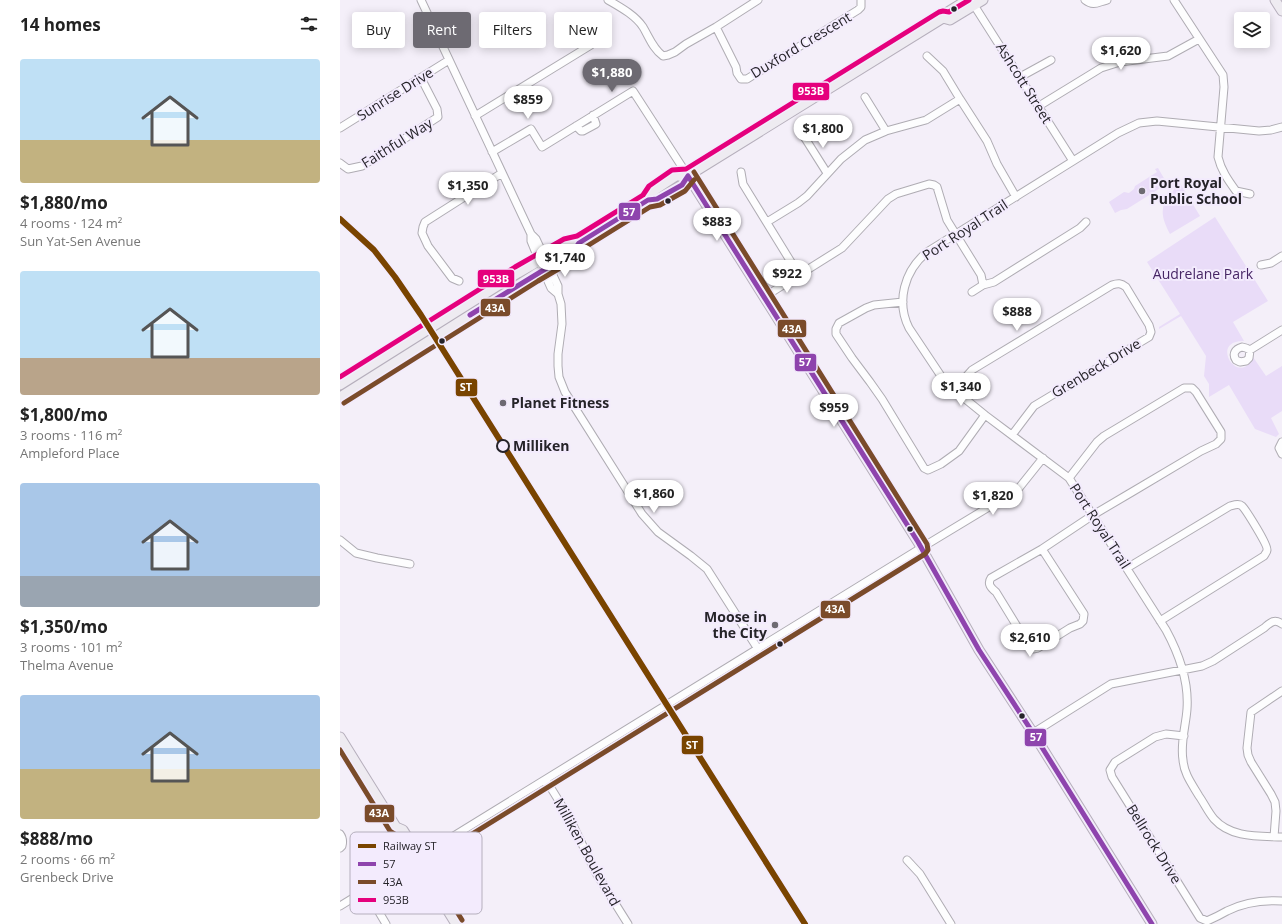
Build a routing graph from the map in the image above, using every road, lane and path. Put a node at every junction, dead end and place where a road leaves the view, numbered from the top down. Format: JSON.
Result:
{"nodes":[{"id":1,"x":420,"y":0,"type":"edge"},
{"id":2,"x":608,"y":0,"type":"edge"},
{"id":3,"x":758,"y":0,"type":"edge"},
{"id":4,"x":861,"y":0,"type":"edge"},
{"id":5,"x":983,"y":0,"type":"edge"},
{"id":6,"x":1085,"y":0,"type":"edge"},
{"id":7,"x":1107,"y":0,"type":"edge"},
{"id":8,"x":1174,"y":0,"type":"edge"},
{"id":9,"x":1275,"y":0,"type":"edge"},
{"id":10,"x":971,"y":2,"type":"edge"},
{"id":11,"x":1282,"y":11,"type":"edge"},
{"id":12,"x":716,"y":27,"type":"junction"},
{"id":13,"x":1199,"y":39,"type":"junction"},
{"id":14,"x":586,"y":48,"type":"edge"},
{"id":15,"x":927,"y":56,"type":"dead end"},
{"id":16,"x":449,"y":60,"type":"junction"},
{"id":17,"x":1051,"y":60,"type":"dead end"},
{"id":18,"x":1020,"y":77,"type":"junction"},
{"id":19,"x":422,"y":78,"type":"junction"},
{"id":20,"x":865,"y":97,"type":"dead end"},
{"id":21,"x":960,"y":99,"type":"junction"},
{"id":22,"x":1039,"y":106,"type":"junction"},
{"id":23,"x":475,"y":116,"type":"junction"},
{"id":24,"x":1220,"y":127,"type":"junction"},
{"id":25,"x":1282,"y":127,"type":"edge"},
{"id":26,"x":340,"y":128,"type":"edge"},
{"id":27,"x":886,"y":131,"type":"junction"},
{"id":28,"x":803,"y":135,"type":"dead end"},
{"id":29,"x":492,"y":152,"type":"junction"},
{"id":30,"x":1073,"y":161,"type":"junction"},
{"id":31,"x":340,"y":163,"type":"edge"},
{"id":32,"x":741,"y":172,"type":"dead end"},
{"id":33,"x":827,"y":172,"type":"junction"},
{"id":34,"x":502,"y":173,"type":"junction"},
{"id":35,"x":688,"y":176,"type":"junction"},
{"id":36,"x":1250,"y":194,"type":"dead end"},
{"id":37,"x":1016,"y":197,"type":"junction"},
{"id":38,"x":767,"y":222,"type":"junction"},
{"id":39,"x":1086,"y":222,"type":"dead end"},
{"id":40,"x":956,"y":234,"type":"junction"},
{"id":41,"x":578,"y":243,"type":"junction"},
{"id":42,"x":1282,"y":256,"type":"edge"},
{"id":43,"x":542,"y":259,"type":"junction"},
{"id":44,"x":1261,"y":265,"type":"dead end"},
{"id":45,"x":546,"y":268,"type":"junction"},
{"id":46,"x":799,"y":275,"type":"junction"},
{"id":47,"x":458,"y":281,"type":"dead end"},
{"id":48,"x":983,"y":285,"type":"junction"},
{"id":49,"x":972,"y":292,"type":"dead end"},
{"id":50,"x":764,"y":297,"type":"junction"},
{"id":51,"x":903,"y":302,"type":"junction"},
{"id":52,"x":1282,"y":330,"type":"edge"},
{"id":53,"x":1250,"y":350,"type":"dead end"},
{"id":54,"x":340,"y":385,"type":"edge"},
{"id":55,"x":954,"y":390,"type":"junction"},
{"id":56,"x":340,"y":397,"type":"edge"},
{"id":57,"x":986,"y":415,"type":"junction"},
{"id":58,"x":1012,"y":435,"type":"junction"},
{"id":59,"x":1282,"y":442,"type":"edge"},
{"id":60,"x":1282,"y":454,"type":"edge"},
{"id":61,"x":1043,"y":458,"type":"junction"},
{"id":62,"x":1069,"y":478,"type":"junction"},
{"id":63,"x":1093,"y":515,"type":"junction"},
{"id":64,"x":340,"y":540,"type":"edge"},
{"id":65,"x":921,"y":548,"type":"junction"},
{"id":66,"x":1042,"y":549,"type":"junction"},
{"id":67,"x":410,"y":564,"type":"dead end"},
{"id":68,"x":1127,"y":568,"type":"junction"},
{"id":69,"x":1160,"y":621,"type":"junction"},
{"id":70,"x":1282,"y":624,"type":"edge"},
{"id":71,"x":758,"y":649,"type":"junction"},
{"id":72,"x":1183,"y":670,"type":"junction"},
{"id":73,"x":1282,"y":692,"type":"edge"},
{"id":74,"x":1033,"y":733,"type":"junction"},
{"id":75,"x":1184,"y":736,"type":"junction"},
{"id":76,"x":340,"y":737,"type":"edge"},
{"id":77,"x":546,"y":780,"type":"junction"},
{"id":78,"x":404,"y":832,"type":"edge"},
{"id":79,"x":462,"y":832,"type":"edge"},
{"id":80,"x":340,"y":834,"type":"edge"},
{"id":81,"x":1274,"y":837,"type":"junction"},
{"id":82,"x":1282,"y":837,"type":"edge"},
{"id":83,"x":340,"y":848,"type":"edge"},
{"id":84,"x":907,"y":860,"type":"dead end"},
{"id":85,"x":350,"y":900,"type":"edge"},
{"id":86,"x":1282,"y":901,"type":"edge"},
{"id":87,"x":340,"y":906,"type":"edge"},
{"id":88,"x":380,"y":914,"type":"edge"},
{"id":89,"x":450,"y":914,"type":"edge"},
{"id":90,"x":386,"y":924,"type":"edge"},
{"id":91,"x":456,"y":924,"type":"edge"},
{"id":92,"x":628,"y":924,"type":"edge"},
{"id":93,"x":952,"y":924,"type":"edge"},
{"id":94,"x":1152,"y":924,"type":"edge"}],
"edges":[{"from":1,"to":16,"type":"street"},
{"from":2,"to":12,"type":"street"},
{"from":3,"to":12,"type":"street"},
{"from":4,"to":12,"type":"street","name":"Duxford Crescent"},
{"from":5,"to":10,"type":"main road"},
{"from":6,"to":7,"type":"street"},
{"from":8,"to":13,"type":"street"},
{"from":9,"to":11,"type":"main road"},
{"from":10,"to":18,"type":"street","name":"Ashcott Street"},
{"from":10,"to":35,"type":"main road"},
{"from":13,"to":22,"type":"street"},
{"from":13,"to":24,"type":"street"},
{"from":14,"to":23,"type":"street"},
{"from":15,"to":21,"type":"street"},
{"from":16,"to":19,"type":"street","name":"Sunrise Drive"},
{"from":16,"to":23,"type":"street"},
{"from":17,"to":18,"type":"street"},
{"from":18,"to":22,"type":"street","name":"Ashcott Street"},
{"from":19,"to":26,"type":"street","name":"Sunrise Drive"},
{"from":19,"to":31,"type":"street","name":"Faithful Way"},
{"from":20,"to":27,"type":"street"},
{"from":21,"to":27,"type":"street"},
{"from":21,"to":37,"type":"street"},
{"from":22,"to":30,"type":"street","name":"Ashcott Street"},
{"from":23,"to":29,"type":"street"},
{"from":24,"to":25,"type":"street","name":"Port Royal Trail"},
{"from":24,"to":30,"type":"street","name":"Port Royal Trail"},
{"from":24,"to":36,"type":"street"},
{"from":27,"to":33,"type":"street"},
{"from":28,"to":33,"type":"street"},
{"from":29,"to":34,"type":"street"},
{"from":29,"to":35,"type":"street"},
{"from":30,"to":37,"type":"street","name":"Port Royal Trail"},
{"from":32,"to":38,"type":"street"},
{"from":33,"to":38,"type":"street"},
{"from":34,"to":43,"type":"street"},
{"from":34,"to":47,"type":"street"},
{"from":35,"to":41,"type":"main road"},
{"from":35,"to":50,"type":"main road"},
{"from":37,"to":40,"type":"street","name":"Port Royal Trail"},
{"from":38,"to":46,"type":"street"},
{"from":39,"to":48,"type":"street"},
{"from":40,"to":46,"type":"street"},
{"from":40,"to":48,"type":"street"},
{"from":40,"to":51,"type":"street","name":"Port Royal Trail"},
{"from":41,"to":43,"type":"main road"},
{"from":41,"to":45,"type":"main road"},
{"from":42,"to":44,"type":"street"},
{"from":43,"to":45,"type":"street"},
{"from":43,"to":54,"type":"main road"},
{"from":45,"to":56,"type":"main road"},
{"from":45,"to":71,"type":"street"},
{"from":46,"to":50,"type":"street"},
{"from":48,"to":49,"type":"street"},
{"from":50,"to":65,"type":"main road"},
{"from":51,"to":55,"type":"street","name":"Port Royal Trail"},
{"from":51,"to":57,"type":"street"},
{"from":52,"to":53,"type":"street"},
{"from":55,"to":57,"type":"street","name":"Port Royal Trail"},
{"from":55,"to":58,"type":"street","name":"Grenbeck Drive"},
{"from":57,"to":58,"type":"street","name":"Port Royal Trail"},
{"from":58,"to":61,"type":"street","name":"Port Royal Trail"},
{"from":59,"to":60,"type":"street"},
{"from":61,"to":62,"type":"street","name":"Port Royal Trail"},
{"from":61,"to":65,"type":"street"},
{"from":62,"to":63,"type":"street","name":"Port Royal Trail"},
{"from":62,"to":63,"type":"street"},
{"from":63,"to":66,"type":"street"},
{"from":63,"to":68,"type":"street","name":"Port Royal Trail"},
{"from":64,"to":67,"type":"street"},
{"from":65,"to":71,"type":"street"},
{"from":65,"to":74,"type":"main road"},
{"from":66,"to":66,"type":"street"},
{"from":68,"to":69,"type":"street","name":"Port Royal Trail"},
{"from":68,"to":69,"type":"street"},
{"from":69,"to":72,"type":"street","name":"Port Royal Trail"},
{"from":70,"to":72,"type":"street"},
{"from":71,"to":77,"type":"street"},
{"from":72,"to":74,"type":"street"},
{"from":72,"to":75,"type":"street","name":"Port Royal Trail"},
{"from":73,"to":81,"type":"street"},
{"from":74,"to":94,"type":"main road"},
{"from":75,"to":81,"type":"street","name":"Port Royal Trail"},
{"from":75,"to":86,"type":"street","name":"Bellrock Drive"},
{"from":76,"to":78,"type":"main road"},
{"from":77,"to":79,"type":"street"},
{"from":77,"to":92,"type":"street","name":"Milliken Boulevard"},
{"from":80,"to":83,"type":"street"},
{"from":81,"to":82,"type":"street","name":"Port Royal Trail"},
{"from":84,"to":93,"type":"street"},
{"from":85,"to":87,"type":"street"},
{"from":88,"to":90,"type":"street"},
{"from":89,"to":91,"type":"main road"}]}
